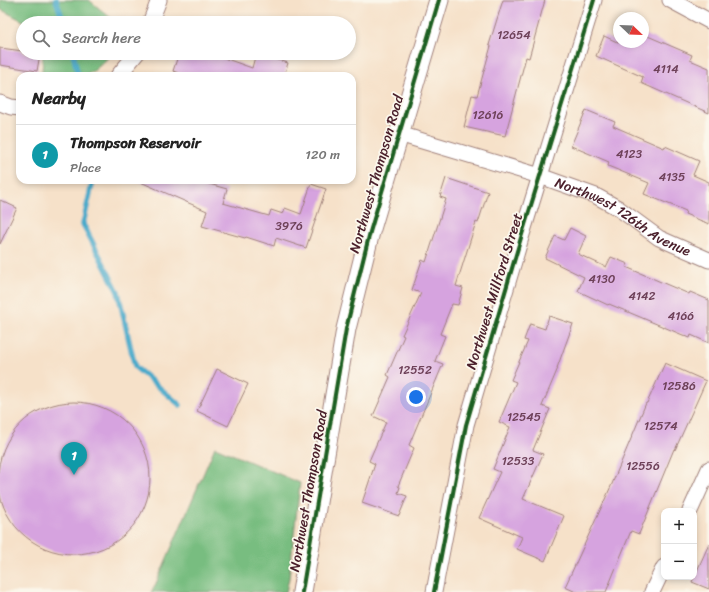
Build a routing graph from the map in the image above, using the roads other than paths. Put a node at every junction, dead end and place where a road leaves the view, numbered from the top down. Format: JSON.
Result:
{"nodes":[{"id":1,"x":159,"y":0,"type":"edge"},
{"id":2,"x":439,"y":0,"type":"edge"},
{"id":3,"x":594,"y":0,"type":"edge"},
{"id":4,"x":670,"y":0,"type":"edge"},
{"id":5,"x":153,"y":16,"type":"edge"},
{"id":6,"x":709,"y":21,"type":"edge"},
{"id":7,"x":131,"y":60,"type":"edge"},
{"id":8,"x":121,"y":72,"type":"edge"},
{"id":9,"x":0,"y":103,"type":"edge"},
{"id":10,"x":16,"y":108,"type":"edge"},
{"id":11,"x":399,"y":134,"type":"junction"},
{"id":12,"x":540,"y":176,"type":"junction"},
{"id":13,"x":709,"y":260,"type":"edge"},
{"id":14,"x":709,"y":469,"type":"edge"},
{"id":15,"x":691,"y":508,"type":"edge"},
{"id":16,"x":661,"y":573,"type":"edge"},
{"id":17,"x":302,"y":592,"type":"edge"},
{"id":18,"x":434,"y":592,"type":"edge"},
{"id":19,"x":652,"y":592,"type":"edge"}],
"edges":[{"from":1,"to":5,"type":"street"},
{"from":2,"to":11,"type":"street","name":"Northwest Thompson Road"},
{"from":3,"to":12,"type":"street","name":"Northwest Millford Street"},
{"from":4,"to":6,"type":"street"},
{"from":7,"to":8,"type":"street"},
{"from":9,"to":10,"type":"street"},
{"from":11,"to":12,"type":"street","name":"Northwest 126th Avenue"},
{"from":11,"to":17,"type":"street","name":"Northwest Thompson Road"},
{"from":12,"to":13,"type":"street","name":"Northwest 126th Avenue"},
{"from":12,"to":18,"type":"street","name":"Northwest Millford Street"},
{"from":14,"to":15,"type":"street"},
{"from":16,"to":19,"type":"street"}]}
